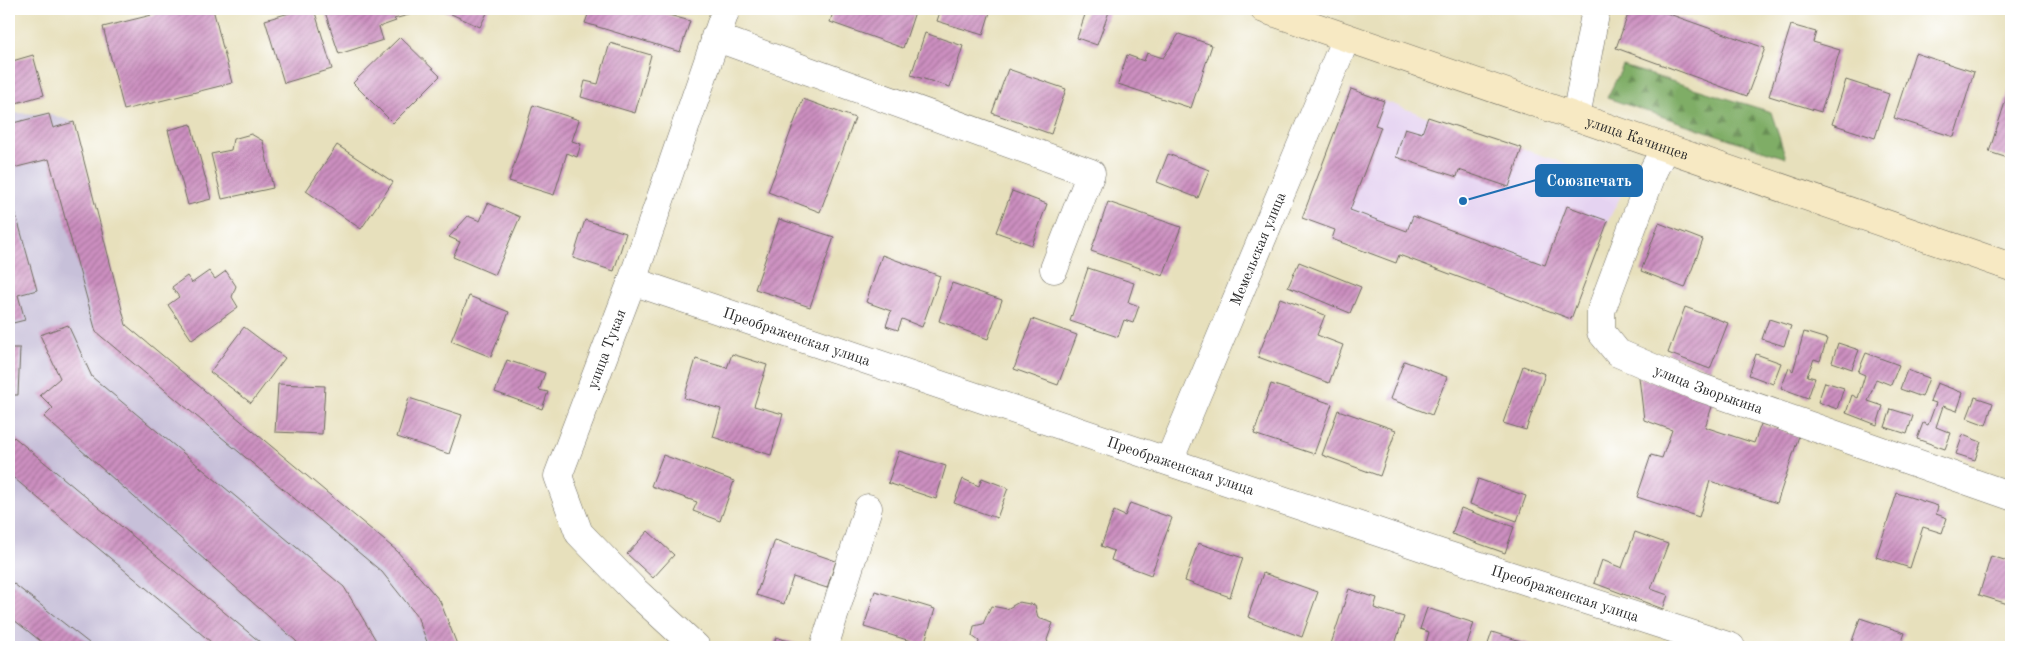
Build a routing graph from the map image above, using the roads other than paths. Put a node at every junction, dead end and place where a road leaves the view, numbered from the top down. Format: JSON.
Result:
{"nodes":[{"id":1,"x":726,"y":9,"type":"edge"},
{"id":2,"x":1264,"y":9,"type":"edge"},
{"id":3,"x":1596,"y":9,"type":"edge"},
{"id":4,"x":715,"y":37,"type":"junction"},
{"id":5,"x":1346,"y":38,"type":"junction"},
{"id":6,"x":1576,"y":117,"type":"junction"},
{"id":7,"x":1665,"y":148,"type":"junction"},
{"id":8,"x":2011,"y":267,"type":"edge"},
{"id":9,"x":1054,"y":269,"type":"dead end"},
{"id":10,"x":632,"y":281,"type":"junction"},
{"id":11,"x":1169,"y":461,"type":"junction"},
{"id":12,"x":2011,"y":496,"type":"edge"},
{"id":13,"x":868,"y":508,"type":"dead end"},
{"id":14,"x":696,"y":647,"type":"edge"},
{"id":15,"x":824,"y":647,"type":"edge"},
{"id":16,"x":1731,"y":647,"type":"edge"}],
"edges":[{"from":1,"to":4,"type":"street","name":"улица Тукая"},
{"from":2,"to":5,"type":"main road","name":"улица Качинцев"},
{"from":3,"to":6,"type":"street"},
{"from":4,"to":9,"type":"street"},
{"from":4,"to":10,"type":"street","name":"улица Тукая"},
{"from":5,"to":6,"type":"main road","name":"улица Качинцев"},
{"from":5,"to":11,"type":"street","name":"Мемельская улица"},
{"from":6,"to":7,"type":"main road","name":"улица Качинцев"},
{"from":7,"to":8,"type":"main road","name":"улица Качинцев"},
{"from":7,"to":12,"type":"street","name":"улица Зворыкина"},
{"from":10,"to":11,"type":"street","name":"Преображенская улица"},
{"from":10,"to":14,"type":"street","name":"улица Тукая"},
{"from":11,"to":16,"type":"street","name":"Преображенская улица"},
{"from":13,"to":15,"type":"street"}]}
